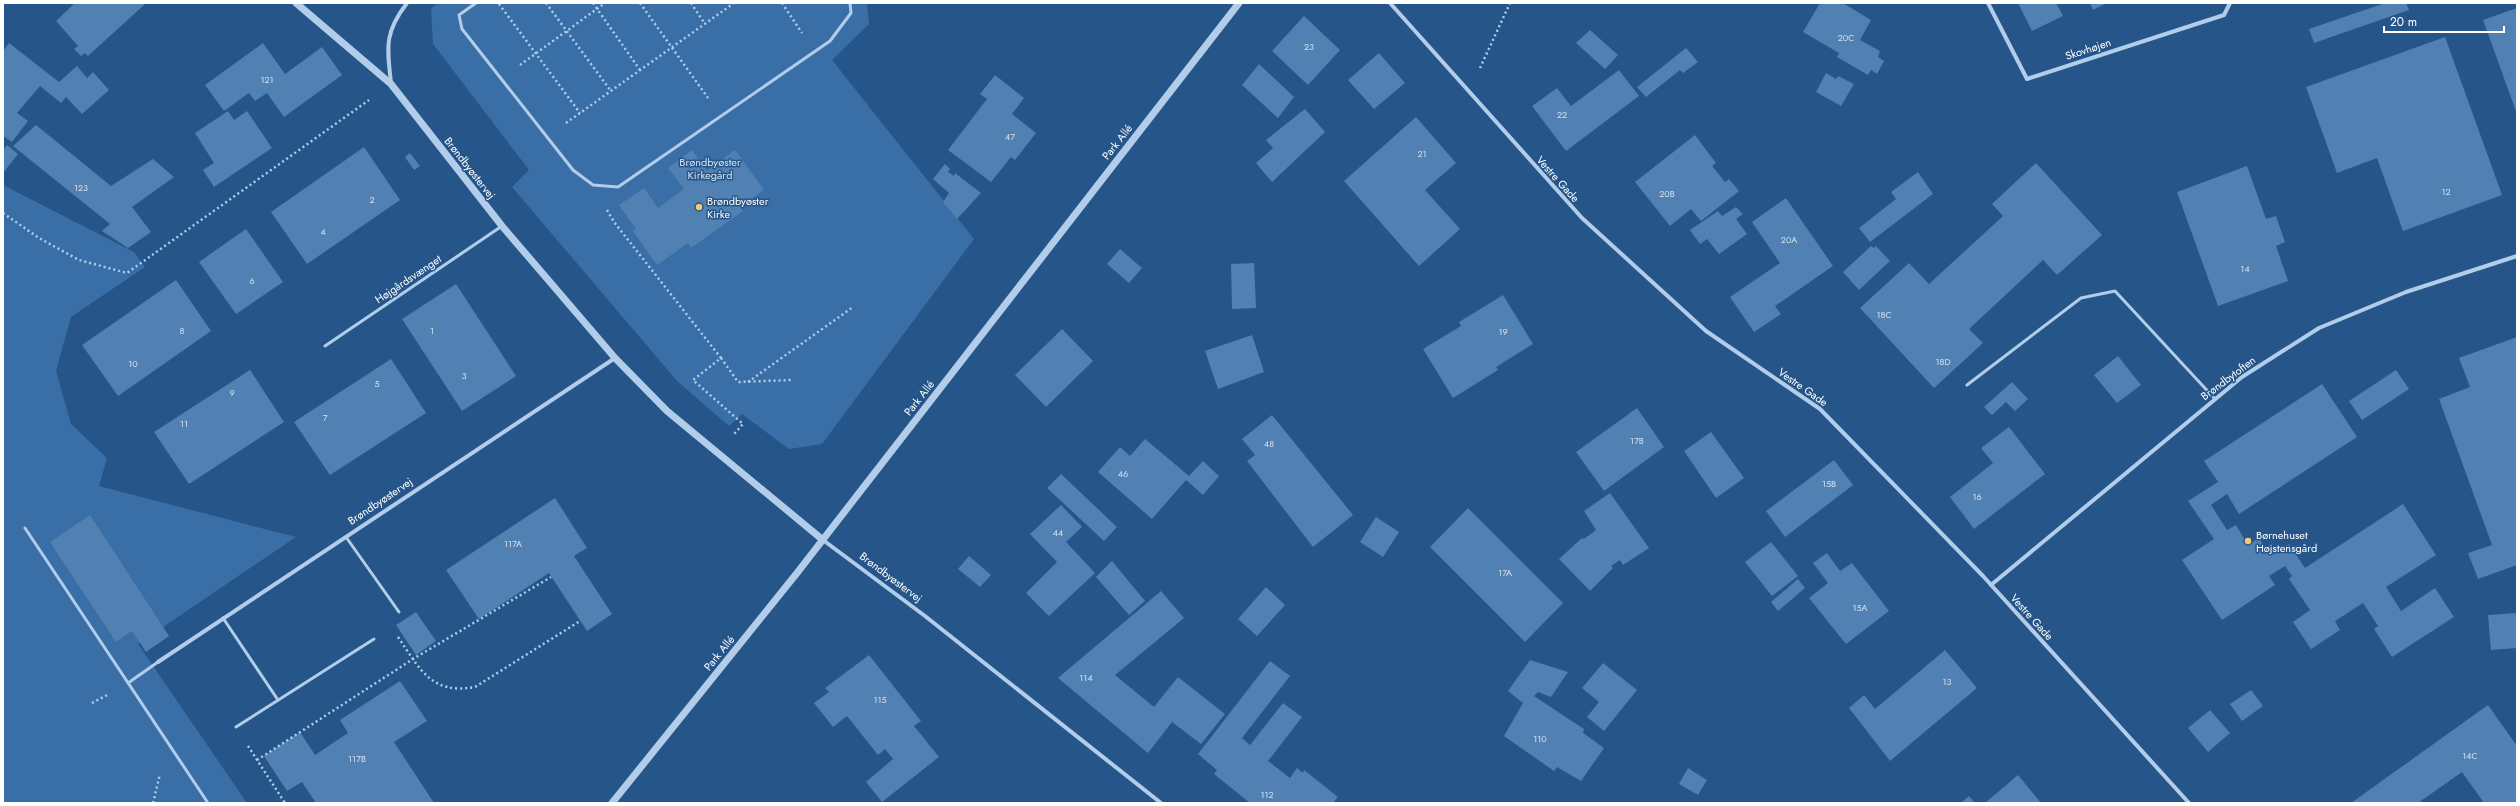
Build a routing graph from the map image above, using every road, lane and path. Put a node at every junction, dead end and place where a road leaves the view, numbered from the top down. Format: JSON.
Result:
{"nodes":[{"id":1,"x":296,"y":3,"type":"edge"},
{"id":2,"x":407,"y":3,"type":"edge"},
{"id":3,"x":476,"y":3,"type":"edge"},
{"id":4,"x":498,"y":3,"type":"edge"},
{"id":5,"x":546,"y":3,"type":"edge"},
{"id":6,"x":592,"y":3,"type":"edge"},
{"id":7,"x":605,"y":3,"type":"edge"},
{"id":8,"x":640,"y":3,"type":"edge"},
{"id":9,"x":691,"y":3,"type":"edge"},
{"id":10,"x":734,"y":3,"type":"edge"},
{"id":11,"x":782,"y":3,"type":"edge"},
{"id":12,"x":850,"y":3,"type":"edge"},
{"id":13,"x":1239,"y":3,"type":"edge"},
{"id":14,"x":1390,"y":3,"type":"edge"},
{"id":15,"x":1510,"y":3,"type":"edge"},
{"id":16,"x":1988,"y":3,"type":"edge"},
{"id":17,"x":2230,"y":3,"type":"edge"},
{"id":18,"x":597,"y":9,"type":"junction"},
{"id":19,"x":706,"y":24,"type":"junction"},
{"id":20,"x":568,"y":30,"type":"junction"},
{"id":21,"x":672,"y":47,"type":"junction"},
{"id":22,"x":815,"y":51,"type":"junction"},
{"id":23,"x":537,"y":52,"type":"junction"},
{"id":24,"x":640,"y":70,"type":"junction"},
{"id":25,"x":502,"y":78,"type":"junction"},
{"id":26,"x":391,"y":84,"type":"junction"},
{"id":27,"x":611,"y":91,"type":"junction"},
{"id":28,"x":1469,"y":92,"type":"junction"},
{"id":29,"x":580,"y":113,"type":"junction"},
{"id":30,"x":721,"y":117,"type":"junction"},
{"id":31,"x":547,"y":136,"type":"junction"},
{"id":32,"x":593,"y":185,"type":"junction"},
{"id":33,"x":3,"y":213,"type":"edge"},
{"id":34,"x":502,"y":226,"type":"junction"},
{"id":35,"x":2517,"y":256,"type":"edge"},
{"id":36,"x":853,"y":307,"type":"dead end"},
{"id":37,"x":325,"y":346,"type":"dead end"},
{"id":38,"x":615,"y":358,"type":"junction"},
{"id":39,"x":721,"y":358,"type":"junction"},
{"id":40,"x":791,"y":380,"type":"dead end"},
{"id":41,"x":748,"y":382,"type":"junction"},
{"id":42,"x":1967,"y":385,"type":"dead end"},
{"id":43,"x":2215,"y":399,"type":"junction"},
{"id":44,"x":736,"y":418,"type":"dead end"},
{"id":45,"x":24,"y":528,"type":"dead end"},
{"id":46,"x":346,"y":537,"type":"junction"},
{"id":47,"x":823,"y":540,"type":"junction"},
{"id":48,"x":551,"y":577,"type":"dead end"},
{"id":49,"x":1991,"y":585,"type":"junction"},
{"id":50,"x":399,"y":612,"type":"dead end"},
{"id":51,"x":223,"y":618,"type":"junction"},
{"id":52,"x":580,"y":621,"type":"dead end"},
{"id":53,"x":396,"y":634,"type":"dead end"},
{"id":54,"x":374,"y":639,"type":"dead end"},
{"id":55,"x":413,"y":659,"type":"junction"},
{"id":56,"x":158,"y":662,"type":"joint"},
{"id":57,"x":128,"y":683,"type":"junction"},
{"id":58,"x":278,"y":700,"type":"junction"},
{"id":59,"x":236,"y":727,"type":"joint"},
{"id":60,"x":257,"y":760,"type":"junction"},
{"id":61,"x":208,"y":803,"type":"edge"},
{"id":62,"x":285,"y":803,"type":"edge"},
{"id":63,"x":612,"y":803,"type":"edge"},
{"id":64,"x":1161,"y":803,"type":"edge"},
{"id":65,"x":2189,"y":803,"type":"edge"}],
"edges":[{"from":1,"to":26,"type":"street","name":"Brøndbyøstervej"},
{"from":2,"to":26,"type":"street"},
{"from":3,"to":25,"type":"lane"},
{"from":4,"to":23,"type":"path"},
{"from":5,"to":20,"type":"path"},
{"from":6,"to":18,"type":"path"},
{"from":7,"to":18,"type":"path"},
{"from":8,"to":21,"type":"path"},
{"from":9,"to":19,"type":"path"},
{"from":10,"to":19,"type":"path"},
{"from":11,"to":22,"type":"path"},
{"from":12,"to":22,"type":"lane"},
{"from":13,"to":47,"type":"street","name":"Park Allé"},
{"from":14,"to":28,"type":"street","name":"Vestre Gade"},
{"from":15,"to":28,"type":"path"},
{"from":16,"to":17,"type":"street","name":"Skovhøjen"},
{"from":18,"to":20,"type":"path"},
{"from":18,"to":24,"type":"path"},
{"from":19,"to":21,"type":"path"},
{"from":20,"to":23,"type":"path"},
{"from":20,"to":27,"type":"path"},
{"from":21,"to":24,"type":"path"},
{"from":21,"to":30,"type":"path"},
{"from":22,"to":30,"type":"lane"},
{"from":23,"to":25,"type":"path"},
{"from":23,"to":29,"type":"path"},
{"from":24,"to":27,"type":"path"},
{"from":25,"to":31,"type":"lane"},
{"from":26,"to":33,"type":"path"},
{"from":26,"to":34,"type":"street","name":"Brøndbyøstervej"},
{"from":27,"to":29,"type":"path"},
{"from":28,"to":49,"type":"street","name":"Vestre Gade"},
{"from":29,"to":31,"type":"path"},
{"from":30,"to":32,"type":"lane"},
{"from":31,"to":32,"type":"lane"},
{"from":32,"to":39,"type":"path"},
{"from":34,"to":37,"type":"lane","name":"Højgårdsvænget"},
{"from":34,"to":38,"type":"street","name":"Brøndbyøstervej"},
{"from":35,"to":43,"type":"street","name":"Brøndbytoften"},
{"from":36,"to":41,"type":"path"},
{"from":38,"to":46,"type":"street","name":"Brøndbyøstervej"},
{"from":38,"to":47,"type":"street","name":"Brøndbyøstervej"},
{"from":39,"to":41,"type":"path"},
{"from":39,"to":44,"type":"path"},
{"from":40,"to":41,"type":"path"},
{"from":42,"to":43,"type":"lane"},
{"from":43,"to":49,"type":"street","name":"Brøndbytoften"},
{"from":45,"to":57,"type":"lane"},
{"from":46,"to":50,"type":"lane"},
{"from":46,"to":51,"type":"street","name":"Brøndbyøstervej"},
{"from":47,"to":63,"type":"street","name":"Park Allé"},
{"from":47,"to":64,"type":"street","name":"Brøndbyøstervej"},
{"from":48,"to":55,"type":"path"},
{"from":49,"to":65,"type":"street","name":"Vestre Gade"},
{"from":51,"to":56,"type":"street","name":"Brøndbyøstervej"},
{"from":51,"to":58,"type":"lane"},
{"from":52,"to":55,"type":"path"},
{"from":53,"to":55,"type":"path"},
{"from":54,"to":58,"type":"lane"},
{"from":55,"to":60,"type":"path"},
{"from":56,"to":57,"type":"lane"},
{"from":57,"to":61,"type":"lane"},
{"from":58,"to":59,"type":"lane"},
{"from":59,"to":60,"type":"path"},
{"from":60,"to":62,"type":"path"}]}
